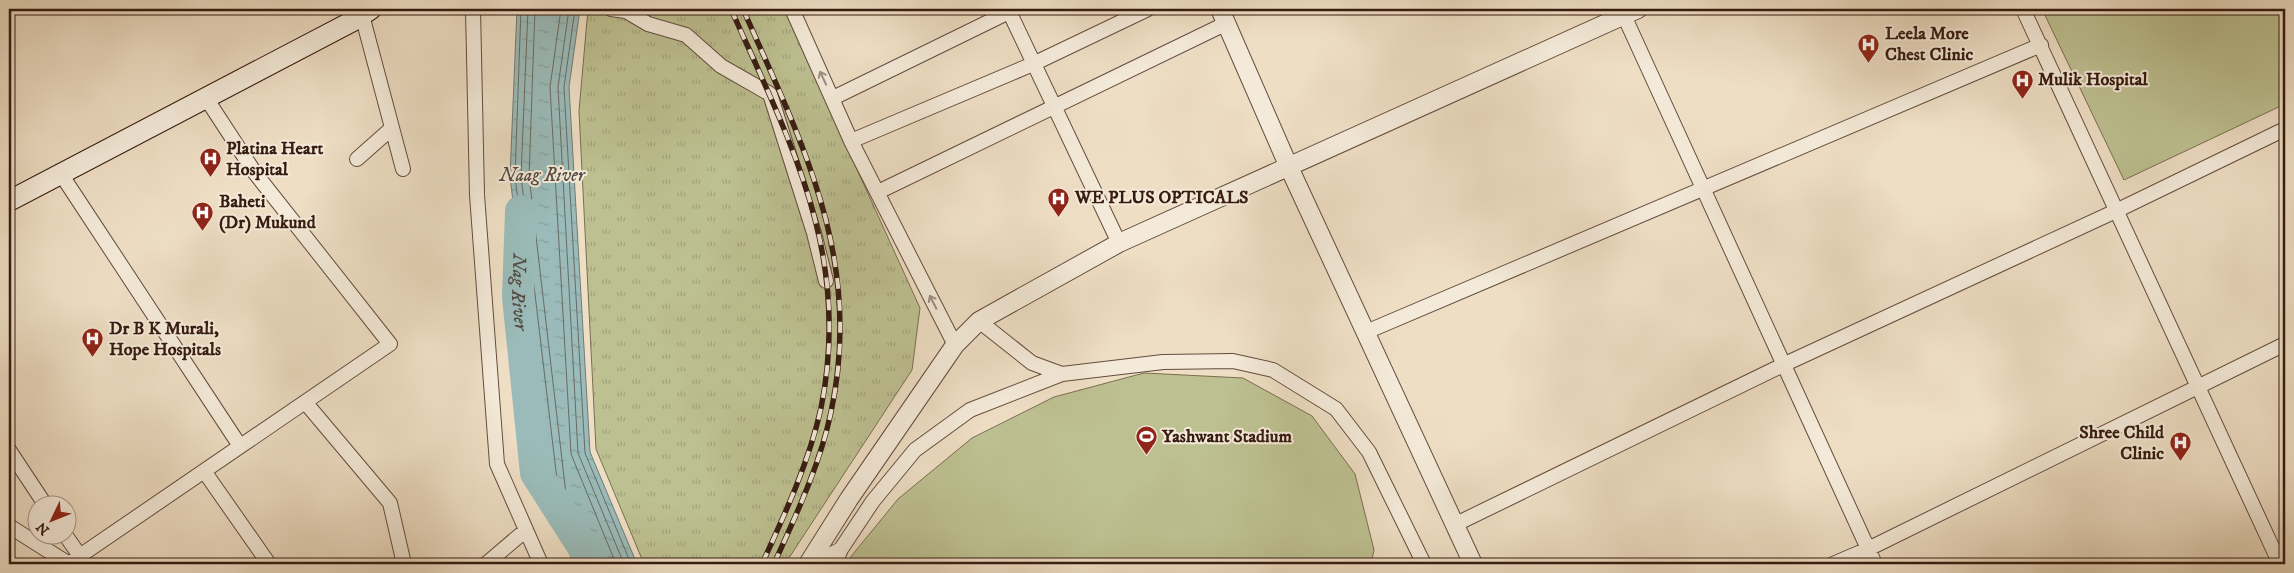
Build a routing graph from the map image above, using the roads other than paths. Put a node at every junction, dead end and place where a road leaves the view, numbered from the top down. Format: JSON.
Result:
{"nodes":[{"id":1,"x":473,"y":9,"type":"edge"},
{"id":2,"x":611,"y":9,"type":"edge"},
{"id":3,"x":793,"y":9,"type":"edge"},
{"id":4,"x":1148,"y":9,"type":"edge"},
{"id":5,"x":2023,"y":9,"type":"edge"},
{"id":6,"x":1011,"y":10,"type":"edge"},
{"id":7,"x":1628,"y":11,"type":"edge"},
{"id":8,"x":359,"y":13,"type":"edge"},
{"id":9,"x":1224,"y":16,"type":"edge"},
{"id":10,"x":2041,"y":45,"type":"junction"},
{"id":11,"x":1033,"y":64,"type":"junction"},
{"id":12,"x":206,"y":98,"type":"junction"},
{"id":13,"x":833,"y":98,"type":"junction"},
{"id":14,"x":1054,"y":106,"type":"junction"},
{"id":15,"x":392,"y":128,"type":"junction"},
{"id":16,"x":2285,"y":129,"type":"edge"},
{"id":17,"x":851,"y":141,"type":"junction"},
{"id":18,"x":357,"y":159,"type":"dead end"},
{"id":19,"x":1288,"y":165,"type":"junction"},
{"id":20,"x":403,"y":169,"type":"dead end"},
{"id":21,"x":61,"y":174,"type":"junction"},
{"id":22,"x":1702,"y":188,"type":"junction"},
{"id":23,"x":878,"y":192,"type":"junction"},
{"id":24,"x":9,"y":201,"type":"edge"},
{"id":25,"x":2118,"y":210,"type":"junction"},
{"id":26,"x":1119,"y":243,"type":"junction"},
{"id":27,"x":826,"y":281,"type":"dead end"},
{"id":28,"x":979,"y":321,"type":"junction"},
{"id":29,"x":1366,"y":332,"type":"junction"},
{"id":30,"x":2285,"y":344,"type":"edge"},
{"id":31,"x":955,"y":345,"type":"junction"},
{"id":32,"x":1785,"y":364,"type":"junction"},
{"id":33,"x":1062,"y":374,"type":"junction"},
{"id":34,"x":2196,"y":387,"type":"junction"},
{"id":35,"x":305,"y":402,"type":"junction"},
{"id":36,"x":240,"y":446,"type":"junction"},
{"id":37,"x":9,"y":450,"type":"edge"},
{"id":38,"x":204,"y":471,"type":"junction"},
{"id":39,"x":39,"y":496,"type":"edge"},
{"id":40,"x":1454,"y":524,"type":"junction"},
{"id":41,"x":9,"y":526,"type":"edge"},
{"id":42,"x":526,"y":530,"type":"junction"},
{"id":43,"x":69,"y":546,"type":"edge"},
{"id":44,"x":841,"y":548,"type":"junction"},
{"id":45,"x":1868,"y":549,"type":"junction"},
{"id":46,"x":73,"y":561,"type":"edge"},
{"id":47,"x":2278,"y":561,"type":"edge"},
{"id":48,"x":269,"y":564,"type":"edge"},
{"id":49,"x":404,"y":564,"type":"edge"},
{"id":50,"x":486,"y":564,"type":"edge"},
{"id":51,"x":541,"y":564,"type":"edge"},
{"id":52,"x":808,"y":564,"type":"edge"},
{"id":53,"x":813,"y":564,"type":"edge"},
{"id":54,"x":834,"y":564,"type":"edge"},
{"id":55,"x":1424,"y":564,"type":"edge"},
{"id":56,"x":1473,"y":564,"type":"edge"},
{"id":57,"x":1832,"y":564,"type":"edge"},
{"id":58,"x":1875,"y":564,"type":"edge"}],
"edges":[{"from":1,"to":42,"type":"street"},
{"from":2,"to":27,"type":"street"},
{"from":13,"to":3,"type":"street","one_way":true},
{"from":4,"to":11,"type":"street"},
{"from":5,"to":10,"type":"street"},
{"from":6,"to":11,"type":"street"},
{"from":6,"to":13,"type":"street"},
{"from":7,"to":19,"type":"street"},
{"from":7,"to":22,"type":"street"},
{"from":8,"to":12,"type":"main road"},
{"from":8,"to":15,"type":"street"},
{"from":9,"to":14,"type":"street"},
{"from":9,"to":19,"type":"street"},
{"from":10,"to":22,"type":"street"},
{"from":10,"to":25,"type":"street"},
{"from":11,"to":14,"type":"street"},
{"from":11,"to":17,"type":"street"},
{"from":12,"to":21,"type":"main road"},
{"from":12,"to":35,"type":"street"},
{"from":13,"to":17,"type":"street"},
{"from":14,"to":23,"type":"street"},
{"from":14,"to":26,"type":"street"},
{"from":15,"to":18,"type":"street"},
{"from":15,"to":20,"type":"street"},
{"from":16,"to":25,"type":"street"},
{"from":17,"to":23,"type":"street"},
{"from":19,"to":26,"type":"street"},
{"from":19,"to":29,"type":"street"},
{"from":21,"to":24,"type":"main road"},
{"from":21,"to":36,"type":"street"},
{"from":22,"to":29,"type":"street"},
{"from":22,"to":32,"type":"street"},
{"from":31,"to":23,"type":"street","one_way":true},
{"from":25,"to":32,"type":"street"},
{"from":25,"to":34,"type":"street"},
{"from":26,"to":28,"type":"street"},
{"from":28,"to":31,"type":"street"},
{"from":28,"to":33,"type":"street"},
{"from":29,"to":40,"type":"street"},
{"from":30,"to":34,"type":"street"},
{"from":31,"to":52,"type":"street"},
{"from":32,"to":40,"type":"street"},
{"from":32,"to":45,"type":"street"},
{"from":33,"to":44,"type":"street"},
{"from":33,"to":55,"type":"street"},
{"from":34,"to":45,"type":"street"},
{"from":34,"to":47,"type":"street"},
{"from":35,"to":36,"type":"street"},
{"from":35,"to":49,"type":"street"},
{"from":36,"to":38,"type":"street"},
{"from":37,"to":39,"type":"street"},
{"from":38,"to":46,"type":"street"},
{"from":38,"to":48,"type":"street"},
{"from":40,"to":56,"type":"street"},
{"from":41,"to":46,"type":"street"},
{"from":42,"to":50,"type":"street"},
{"from":42,"to":51,"type":"street"},
{"from":43,"to":46,"type":"street"},
{"from":44,"to":53,"type":"street"},
{"from":44,"to":54,"type":"street"},
{"from":45,"to":57,"type":"street"},
{"from":45,"to":58,"type":"street"}]}
